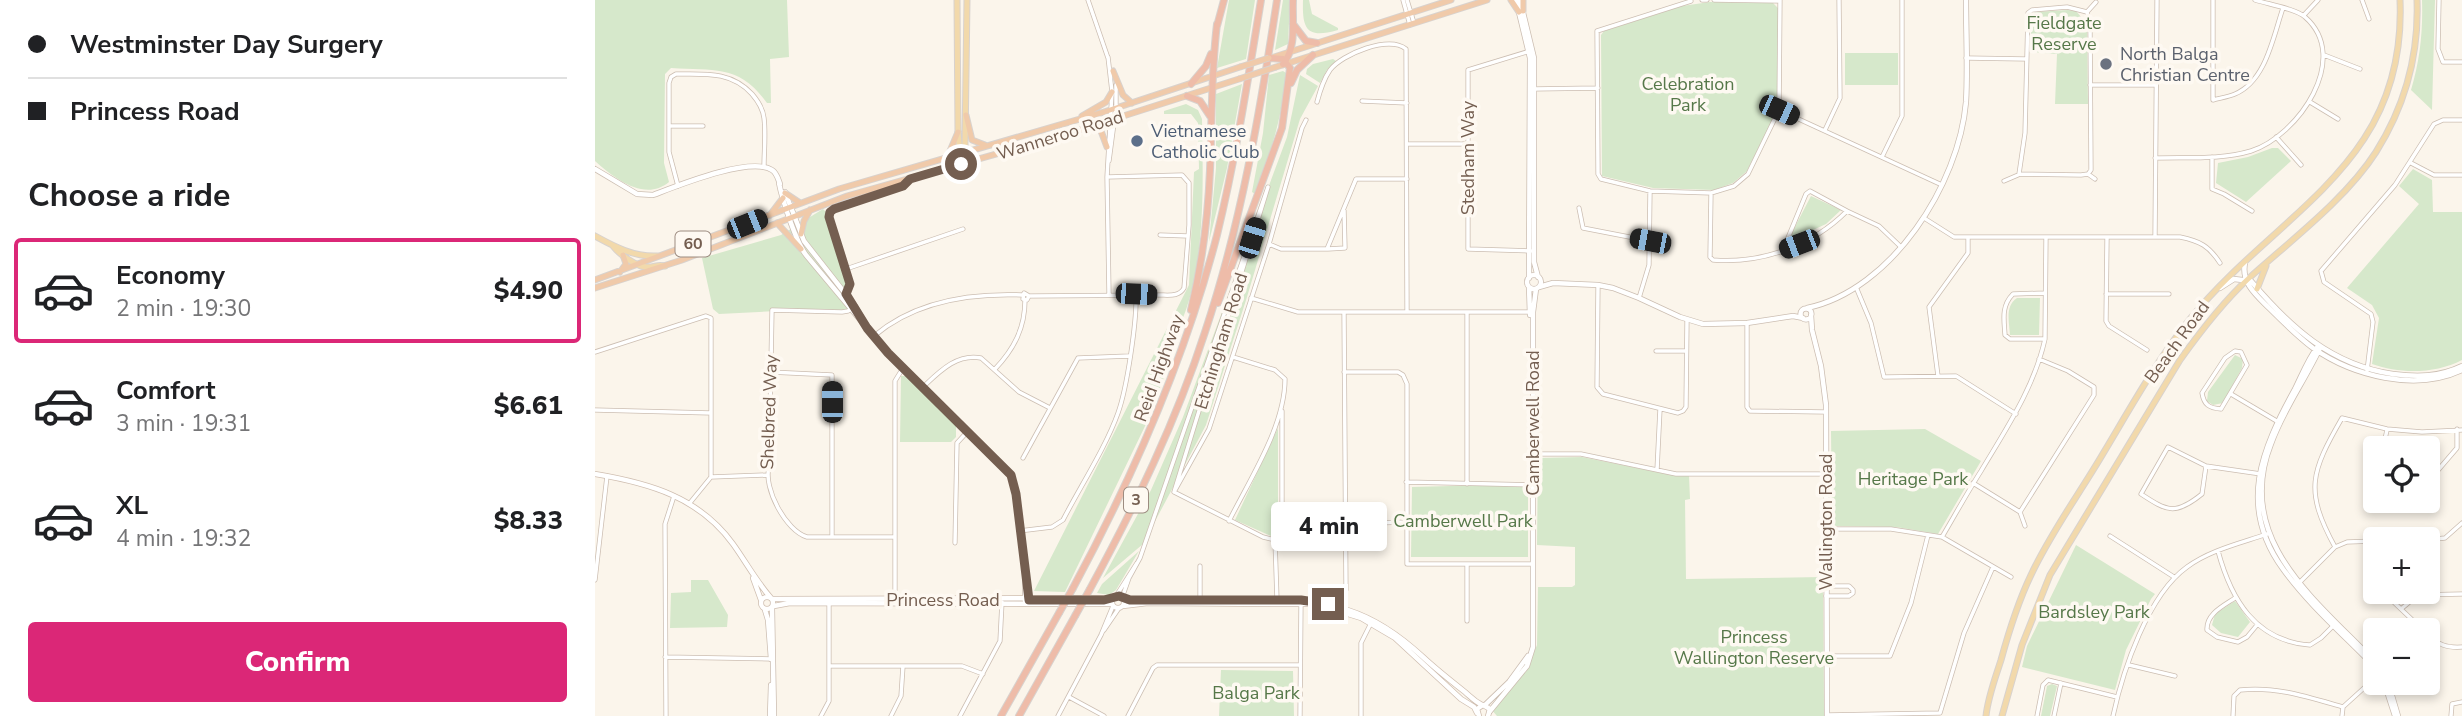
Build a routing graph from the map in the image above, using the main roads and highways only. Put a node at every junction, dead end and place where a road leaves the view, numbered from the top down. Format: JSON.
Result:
{"nodes":[{"id":1,"x":957,"y":0,"type":"edge"},
{"id":2,"x":967,"y":0,"type":"edge"},
{"id":3,"x":1224,"y":0,"type":"edge"},
{"id":4,"x":1261,"y":0,"type":"edge"},
{"id":5,"x":1277,"y":0,"type":"edge"},
{"id":6,"x":1293,"y":0,"type":"edge"},
{"id":7,"x":1451,"y":0,"type":"edge"},
{"id":8,"x":1487,"y":0,"type":"edge"},
{"id":9,"x":1511,"y":0,"type":"edge"},
{"id":10,"x":1520,"y":0,"type":"edge"},
{"id":11,"x":2400,"y":0,"type":"edge"},
{"id":12,"x":2417,"y":0,"type":"edge"},
{"id":13,"x":1291,"y":22,"type":"junction"},
{"id":14,"x":1217,"y":23,"type":"junction"},
{"id":15,"x":1317,"y":43,"type":"junction"},
{"id":16,"x":1290,"y":51,"type":"junction"},
{"id":17,"x":1313,"y":55,"type":"junction"},
{"id":18,"x":1274,"y":57,"type":"junction"},
{"id":19,"x":1283,"y":63,"type":"junction"},
{"id":20,"x":1113,"y":71,"type":"road end"},
{"id":21,"x":1211,"y":77,"type":"junction"},
{"id":22,"x":1191,"y":84,"type":"junction"},
{"id":23,"x":1211,"y":88,"type":"junction"},
{"id":24,"x":1289,"y":88,"type":"junction"},
{"id":25,"x":1112,"y":92,"type":"road end"},
{"id":26,"x":1187,"y":96,"type":"junction"},
{"id":27,"x":1132,"y":103,"type":"junction"},
{"id":28,"x":966,"y":115,"type":"junction"},
{"id":29,"x":1211,"y":117,"type":"junction"},
{"id":30,"x":1073,"y":121,"type":"junction"},
{"id":31,"x":1094,"y":125,"type":"junction"},
{"id":32,"x":958,"y":132,"type":"junction"},
{"id":33,"x":988,"y":146,"type":"junction"},
{"id":34,"x":1107,"y":147,"type":"road end"},
{"id":35,"x":962,"y":153,"type":"junction"},
{"id":36,"x":947,"y":158,"type":"junction"},
{"id":37,"x":964,"y":163,"type":"junction"},
{"id":38,"x":801,"y":203,"type":"junction"},
{"id":39,"x":810,"y":210,"type":"junction"},
{"id":40,"x":770,"y":215,"type":"junction"},
{"id":41,"x":777,"y":223,"type":"junction"},
{"id":42,"x":801,"y":234,"type":"road end"},
{"id":43,"x":595,"y":236,"type":"edge"},
{"id":44,"x":613,"y":246,"type":"junction"},
{"id":45,"x":801,"y":249,"type":"road end"},
{"id":46,"x":670,"y":253,"type":"junction"},
{"id":47,"x":623,"y":255,"type":"junction"},
{"id":48,"x":2268,"y":263,"type":"junction"},
{"id":49,"x":639,"y":265,"type":"junction"},
{"id":50,"x":665,"y":265,"type":"junction"},
{"id":51,"x":619,"y":272,"type":"junction"},
{"id":52,"x":595,"y":280,"type":"edge"},
{"id":53,"x":595,"y":288,"type":"edge"},
{"id":54,"x":2257,"y":289,"type":"road end"},
{"id":55,"x":1205,"y":334,"type":"junction"},
{"id":56,"x":1183,"y":345,"type":"junction"},
{"id":57,"x":1001,"y":716,"type":"edge"},
{"id":58,"x":1019,"y":716,"type":"edge"},
{"id":59,"x":1986,"y":716,"type":"edge"},
{"id":60,"x":2002,"y":716,"type":"edge"}],
"edges":[{"from":1,"to":32,"type":"main road"},
{"from":2,"to":28,"type":"main road"},
{"from":3,"to":14,"type":"highway"},
{"from":4,"to":56,"type":"highway","name":"Reid Highway","number":"3"},
{"from":5,"to":55,"type":"highway","name":"Reid Highway","number":"3"},
{"from":6,"to":13,"type":"highway"},
{"from":7,"to":15,"type":"highway","name":"Wanneroo Road","number":"60"},
{"from":8,"to":17,"type":"highway","name":"Wanneroo Road","number":"60"},
{"from":9,"to":10,"type":"highway"},
{"from":11,"to":59,"type":"main road","name":"Beach Road"},
{"from":12,"to":48,"type":"main road","name":"Beach Road"},
{"from":13,"to":15,"type":"highway"},
{"from":13,"to":16,"type":"highway"},
{"from":14,"to":21,"type":"highway"},
{"from":14,"to":22,"type":"highway"},
{"from":15,"to":16,"type":"highway","name":"Wanneroo Road","number":"60"},
{"from":16,"to":18,"type":"highway","name":"Wanneroo Road","number":"60"},
{"from":16,"to":19,"type":"highway"},
{"from":17,"to":19,"type":"highway","name":"Wanneroo Road","number":"60"},
{"from":17,"to":24,"type":"highway"},
{"from":18,"to":19,"type":"highway"},
{"from":18,"to":21,"type":"highway","name":"Wanneroo Road","number":"60","bridge":true},
{"from":19,"to":23,"type":"highway","name":"Wanneroo Road","number":"60","bridge":true},
{"from":19,"to":24,"type":"highway"},
{"from":20,"to":27,"type":"highway"},
{"from":21,"to":22,"type":"highway","name":"Wanneroo Road","number":"60"},
{"from":21,"to":23,"type":"highway"},
{"from":22,"to":27,"type":"highway","name":"Wanneroo Road","number":"60"},
{"from":23,"to":26,"type":"highway","name":"Wanneroo Road","number":"60"},
{"from":23,"to":29,"type":"highway"},
{"from":24,"to":55,"type":"highway"},
{"from":25,"to":30,"type":"highway"},
{"from":26,"to":29,"type":"highway"},
{"from":26,"to":31,"type":"highway","name":"Wanneroo Road","number":"60"},
{"from":27,"to":30,"type":"highway","name":"Wanneroo Road","number":"60"},
{"from":28,"to":33,"type":"highway"},
{"from":28,"to":35,"type":"main road"},
{"from":29,"to":56,"type":"highway"},
{"from":30,"to":33,"type":"highway","name":"Wanneroo Road","number":"60"},
{"from":31,"to":34,"type":"highway"},
{"from":31,"to":37,"type":"highway","name":"Wanneroo Road","number":"60"},
{"from":32,"to":35,"type":"main road"},
{"from":32,"to":36,"type":"highway"},
{"from":33,"to":35,"type":"highway","name":"Wanneroo Road","number":"60"},
{"from":35,"to":36,"type":"highway","name":"Wanneroo Road","number":"60"},
{"from":35,"to":37,"type":"main road"},
{"from":36,"to":38,"type":"highway","name":"Wanneroo Road","number":"60"},
{"from":37,"to":39,"type":"highway","name":"Wanneroo Road","number":"60"},
{"from":38,"to":40,"type":"highway","name":"Wanneroo Road","number":"60"},
{"from":38,"to":40,"type":"highway"},
{"from":39,"to":41,"type":"highway","name":"Wanneroo Road","number":"60"},
{"from":39,"to":42,"type":"highway"},
{"from":40,"to":46,"type":"highway","name":"Wanneroo Road","number":"60"},
{"from":41,"to":45,"type":"highway"},
{"from":41,"to":50,"type":"highway","name":"Wanneroo Road","number":"60"},
{"from":43,"to":44,"type":"main road"},
{"from":44,"to":46,"type":"main road"},
{"from":44,"to":47,"type":"main road"},
{"from":46,"to":49,"type":"highway","name":"Wanneroo Road","number":"60"},
{"from":47,"to":49,"type":"main road"},
{"from":47,"to":51,"type":"highway"},
{"from":48,"to":54,"type":"main road"},
{"from":48,"to":60,"type":"main road","name":"Beach Road"},
{"from":49,"to":50,"type":"main road"},
{"from":49,"to":51,"type":"highway","name":"Wanneroo Road","number":"60"},
{"from":50,"to":53,"type":"highway","name":"Wanneroo Road","number":"60"},
{"from":51,"to":52,"type":"highway","name":"Wanneroo Road","number":"60"},
{"from":55,"to":58,"type":"highway","name":"Reid Highway","number":"3","bridge":true},
{"from":56,"to":57,"type":"highway","name":"Reid Highway","number":"3","bridge":true}]}
